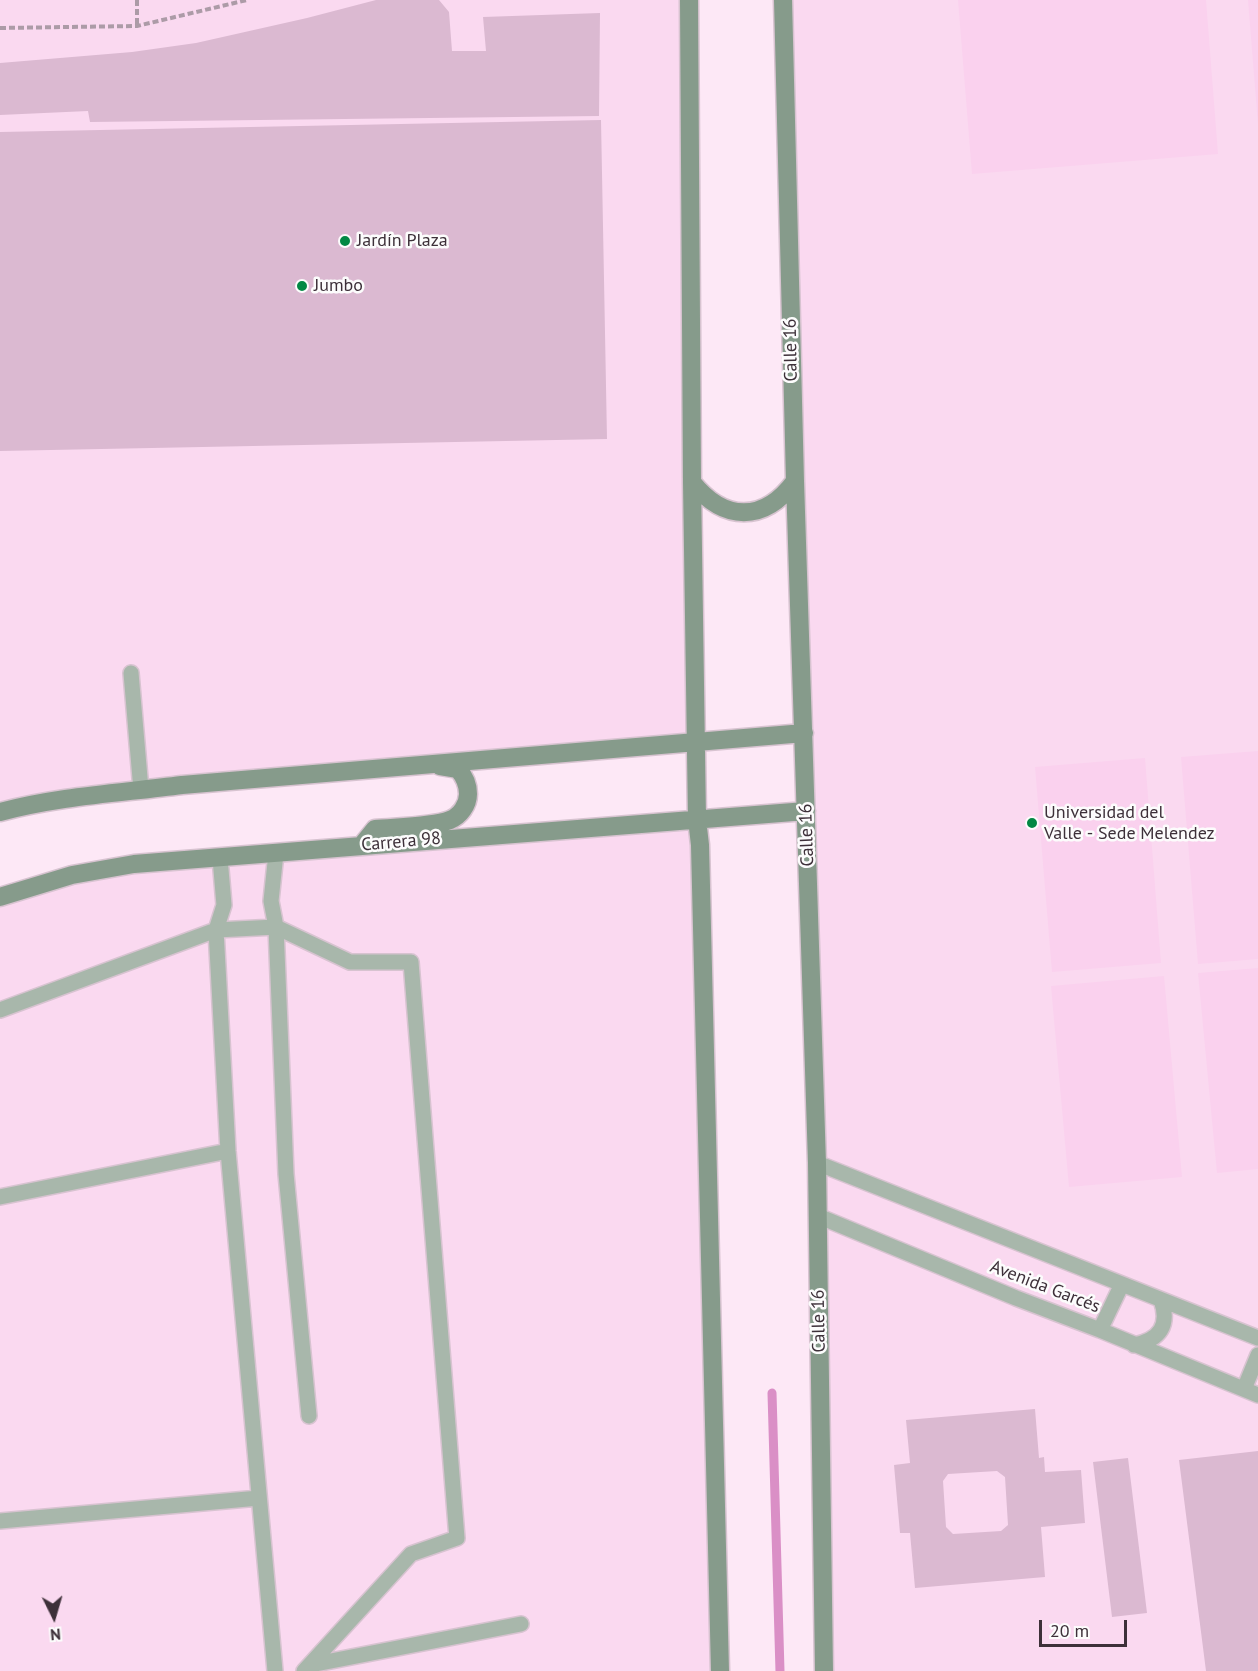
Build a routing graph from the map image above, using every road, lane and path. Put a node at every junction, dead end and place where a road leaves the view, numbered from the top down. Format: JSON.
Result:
{"nodes":[{"id":1,"x":137,"y":0,"type":"edge"},
{"id":2,"x":247,"y":0,"type":"edge"},
{"id":3,"x":689,"y":0,"type":"edge"},
{"id":4,"x":783,"y":0,"type":"edge"},
{"id":5,"x":137,"y":26,"type":"junction"},
{"id":6,"x":0,"y":28,"type":"edge"},
{"id":7,"x":795,"y":481,"type":"junction"},
{"id":8,"x":692,"y":482,"type":"junction"},
{"id":9,"x":131,"y":673,"type":"dead end"},
{"id":10,"x":804,"y":733,"type":"junction"},
{"id":11,"x":697,"y":741,"type":"junction"},
{"id":12,"x":432,"y":764,"type":"junction"},
{"id":13,"x":141,"y":790,"type":"junction"},
{"id":14,"x":806,"y":811,"type":"junction"},
{"id":15,"x":0,"y":812,"type":"edge"},
{"id":16,"x":697,"y":819,"type":"junction"},
{"id":17,"x":362,"y":845,"type":"junction"},
{"id":18,"x":276,"y":853,"type":"junction"},
{"id":19,"x":220,"y":858,"type":"junction"},
{"id":20,"x":0,"y":897,"type":"edge"},
{"id":21,"x":276,"y":927,"type":"junction"},
{"id":22,"x":216,"y":930,"type":"junction"},
{"id":23,"x":0,"y":1010,"type":"edge"},
{"id":24,"x":228,"y":1151,"type":"junction"},
{"id":25,"x":817,"y":1163,"type":"junction"},
{"id":26,"x":0,"y":1197,"type":"edge"},
{"id":27,"x":818,"y":1215,"type":"junction"},
{"id":28,"x":1122,"y":1284,"type":"junction"},
{"id":29,"x":1161,"y":1300,"type":"junction"},
{"id":30,"x":1100,"y":1330,"type":"junction"},
{"id":31,"x":1258,"y":1338,"type":"edge"},
{"id":32,"x":1134,"y":1345,"type":"junction"},
{"id":33,"x":1258,"y":1355,"type":"edge"},
{"id":34,"x":1251,"y":1392,"type":"edge"},
{"id":35,"x":309,"y":1416,"type":"dead end"},
{"id":36,"x":259,"y":1498,"type":"junction"},
{"id":37,"x":0,"y":1521,"type":"edge"},
{"id":38,"x":522,"y":1624,"type":"dead end"},
{"id":39,"x":309,"y":1669,"type":"edge"},
{"id":40,"x":274,"y":1671,"type":"edge"},
{"id":41,"x":720,"y":1671,"type":"edge"},
{"id":42,"x":824,"y":1671,"type":"edge"}],
"edges":[{"from":1,"to":5,"type":"path"},
{"from":2,"to":5,"type":"path"},
{"from":3,"to":8,"type":"street"},
{"from":4,"to":7,"type":"street","name":"Calle 16"},
{"from":5,"to":6,"type":"path"},
{"from":7,"to":8,"type":"street"},
{"from":7,"to":10,"type":"street","name":"Calle 16"},
{"from":8,"to":11,"type":"street"},
{"from":9,"to":13,"type":"lane"},
{"from":10,"to":11,"type":"street"},
{"from":10,"to":14,"type":"street","name":"Calle 16"},
{"from":11,"to":12,"type":"street"},
{"from":11,"to":16,"type":"street"},
{"from":12,"to":13,"type":"street"},
{"from":12,"to":17,"type":"street"},
{"from":13,"to":15,"type":"street"},
{"from":14,"to":16,"type":"street","name":"Carrera 98"},
{"from":14,"to":25,"type":"street","name":"Calle 16"},
{"from":16,"to":17,"type":"street","name":"Carrera 98"},
{"from":16,"to":41,"type":"street"},
{"from":17,"to":18,"type":"street","name":"Carrera 98"},
{"from":18,"to":19,"type":"street","name":"Carrera 98"},
{"from":18,"to":21,"type":"lane"},
{"from":19,"to":20,"type":"street","name":"Carrera 98"},
{"from":19,"to":22,"type":"lane"},
{"from":21,"to":22,"type":"lane"},
{"from":21,"to":35,"type":"lane"},
{"from":21,"to":39,"type":"lane"},
{"from":22,"to":23,"type":"lane"},
{"from":22,"to":24,"type":"lane"},
{"from":24,"to":26,"type":"lane"},
{"from":24,"to":36,"type":"lane"},
{"from":25,"to":27,"type":"street","name":"Calle 16"},
{"from":25,"to":28,"type":"lane","name":"Avenida Garcés"},
{"from":27,"to":30,"type":"lane","name":"Avenida Garcés"},
{"from":27,"to":42,"type":"street","name":"Calle 16"},
{"from":28,"to":29,"type":"lane","name":"Avenida Garcés"},
{"from":28,"to":30,"type":"lane"},
{"from":29,"to":31,"type":"lane","name":"Avenida Garcés"},
{"from":29,"to":32,"type":"lane"},
{"from":30,"to":32,"type":"lane","name":"Avenida Garcés"},
{"from":32,"to":34,"type":"lane","name":"Avenida Garcés"},
{"from":33,"to":34,"type":"lane"},
{"from":36,"to":37,"type":"lane"},
{"from":36,"to":40,"type":"lane"},
{"from":38,"to":39,"type":"lane"}]}
